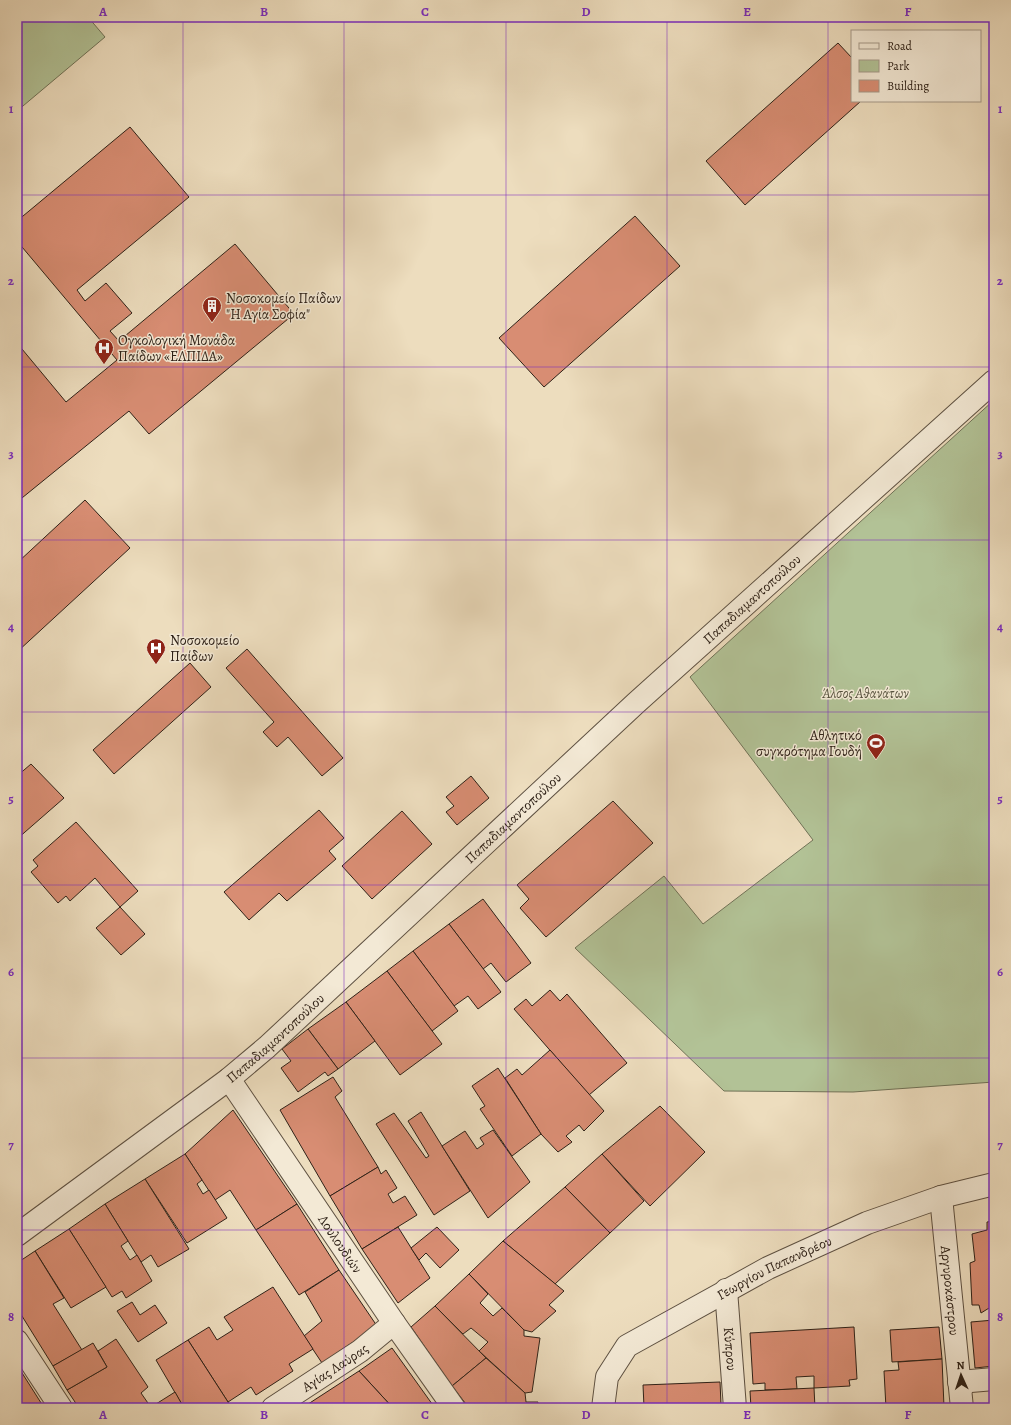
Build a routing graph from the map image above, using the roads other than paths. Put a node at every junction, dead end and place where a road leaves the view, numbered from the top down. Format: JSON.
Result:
{"nodes":[{"id":1,"x":994,"y":381,"type":"edge"},
{"id":2,"x":229,"y":1079,"type":"junction"},
{"id":3,"x":994,"y":1184,"type":"edge"},
{"id":4,"x":941,"y":1197,"type":"junction"},
{"id":5,"x":17,"y":1235,"type":"edge"},
{"id":6,"x":726,"y":1290,"type":"junction"},
{"id":7,"x":394,"y":1322,"type":"junction"},
{"id":8,"x":17,"y":1342,"type":"edge"},
{"id":9,"x":994,"y":1379,"type":"edge"},
{"id":10,"x":959,"y":1382,"type":"junction"},
{"id":11,"x":61,"y":1408,"type":"edge"},
{"id":12,"x":273,"y":1408,"type":"edge"},
{"id":13,"x":454,"y":1408,"type":"edge"},
{"id":14,"x":603,"y":1408,"type":"edge"},
{"id":15,"x":735,"y":1408,"type":"edge"},
{"id":16,"x":962,"y":1408,"type":"edge"}],
"edges":[{"from":1,"to":2,"type":"street","name":"Παπαδιαμαντοπούλου"},
{"from":2,"to":5,"type":"street","name":"Παπαδιαμαντοπούλου"},
{"from":2,"to":7,"type":"street","name":"Λουλουδιών"},
{"from":3,"to":4,"type":"street","name":"Γεωργίου Παπανδρέου"},
{"from":4,"to":6,"type":"street","name":"Γεωργίου Παπανδρέου"},
{"from":4,"to":10,"type":"street","name":"Αργυροκάστρου"},
{"from":6,"to":14,"type":"street","name":"Γεωργίου Παπανδρέου"},
{"from":6,"to":15,"type":"street","name":"Κύπρου"},
{"from":7,"to":12,"type":"street","name":"Αγίας Λαύρας"},
{"from":7,"to":13,"type":"street","name":"Λουλουδιών"},
{"from":8,"to":11,"type":"street"},
{"from":9,"to":10,"type":"street"},
{"from":10,"to":16,"type":"street","name":"Αργυροκάστρου"}]}
